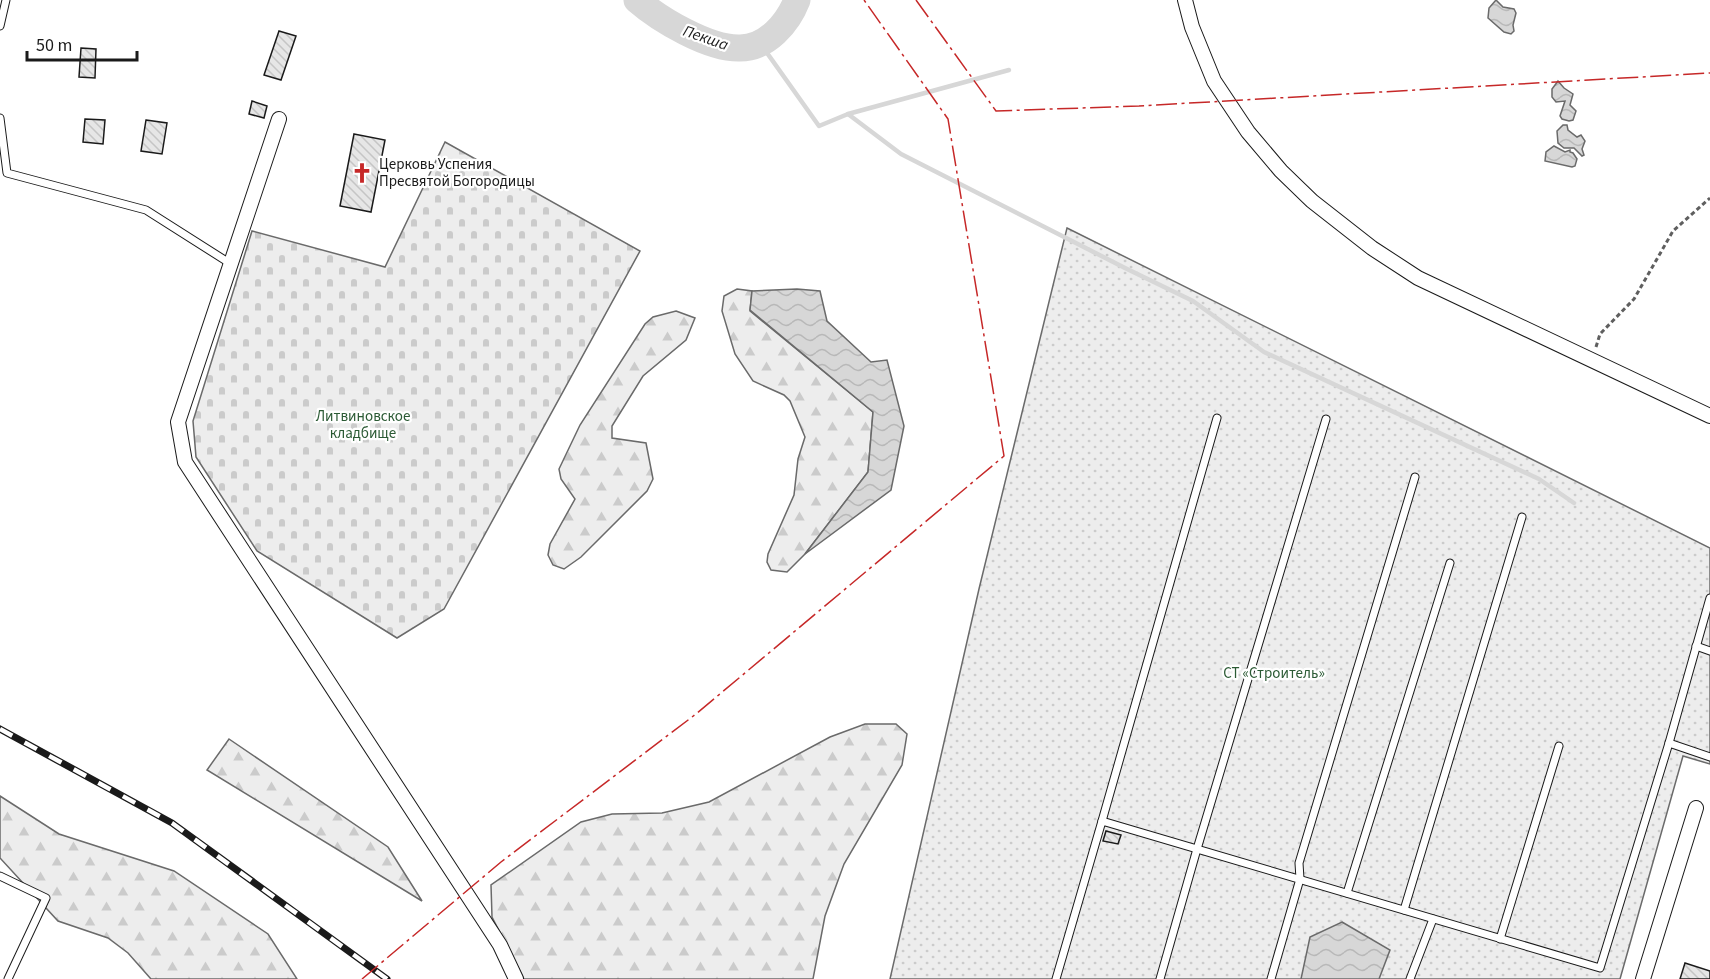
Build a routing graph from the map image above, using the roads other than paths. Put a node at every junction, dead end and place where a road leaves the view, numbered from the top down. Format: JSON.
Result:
{"nodes":[{"id":1,"x":6,"y":0,"type":"edge"},
{"id":2,"x":1185,"y":0,"type":"edge"},
{"id":3,"x":0,"y":26,"type":"edge"},
{"id":4,"x":0,"y":118,"type":"edge"},
{"id":5,"x":279,"y":118,"type":"dead end"},
{"id":6,"x":231,"y":264,"type":"junction"},
{"id":7,"x":1710,"y":416,"type":"edge"},
{"id":8,"x":1217,"y":418,"type":"dead end"},
{"id":9,"x":1326,"y":419,"type":"dead end"},
{"id":10,"x":1415,"y":477,"type":"dead end"},
{"id":11,"x":1522,"y":517,"type":"dead end"},
{"id":12,"x":1450,"y":563,"type":"dead end"},
{"id":13,"x":1710,"y":598,"type":"edge"},
{"id":14,"x":1696,"y":646,"type":"junction"},
{"id":15,"x":1710,"y":651,"type":"edge"},
{"id":16,"x":1670,"y":743,"type":"junction"},
{"id":17,"x":1559,"y":746,"type":"dead end"},
{"id":18,"x":1710,"y":757,"type":"edge"},
{"id":19,"x":1696,"y":808,"type":"dead end"},
{"id":20,"x":1102,"y":820,"type":"junction"},
{"id":21,"x":1197,"y":849,"type":"junction"},
{"id":22,"x":0,"y":876,"type":"edge"},
{"id":23,"x":1300,"y":879,"type":"junction"},
{"id":24,"x":1347,"y":893,"type":"junction"},
{"id":25,"x":1404,"y":910,"type":"junction"},
{"id":26,"x":1433,"y":918,"type":"junction"},
{"id":27,"x":1500,"y":939,"type":"junction"},
{"id":28,"x":8,"y":979,"type":"edge"},
{"id":29,"x":516,"y":979,"type":"edge"},
{"id":30,"x":1056,"y":979,"type":"edge"},
{"id":31,"x":1160,"y":979,"type":"edge"},
{"id":32,"x":1271,"y":979,"type":"edge"},
{"id":33,"x":1410,"y":979,"type":"edge"},
{"id":34,"x":1643,"y":979,"type":"edge"}],
"edges":[{"from":1,"to":3,"type":"lane"},
{"from":2,"to":7,"type":"street"},
{"from":4,"to":6,"type":"lane"},
{"from":5,"to":6,"type":"street"},
{"from":6,"to":29,"type":"street"},
{"from":8,"to":20,"type":"lane"},
{"from":9,"to":21,"type":"lane"},
{"from":10,"to":23,"type":"lane"},
{"from":11,"to":25,"type":"lane"},
{"from":12,"to":24,"type":"lane"},
{"from":13,"to":14,"type":"lane"},
{"from":14,"to":15,"type":"lane"},
{"from":14,"to":16,"type":"lane"},
{"from":16,"to":18,"type":"lane"},
{"from":16,"to":27,"type":"lane"},
{"from":17,"to":27,"type":"lane"},
{"from":19,"to":34,"type":"street"},
{"from":20,"to":21,"type":"lane"},
{"from":20,"to":30,"type":"lane"},
{"from":21,"to":23,"type":"lane"},
{"from":21,"to":31,"type":"lane"},
{"from":22,"to":28,"type":"lane"},
{"from":23,"to":24,"type":"lane"},
{"from":23,"to":32,"type":"lane"},
{"from":24,"to":25,"type":"lane"},
{"from":25,"to":26,"type":"lane"},
{"from":26,"to":27,"type":"lane"},
{"from":26,"to":33,"type":"lane"}]}
